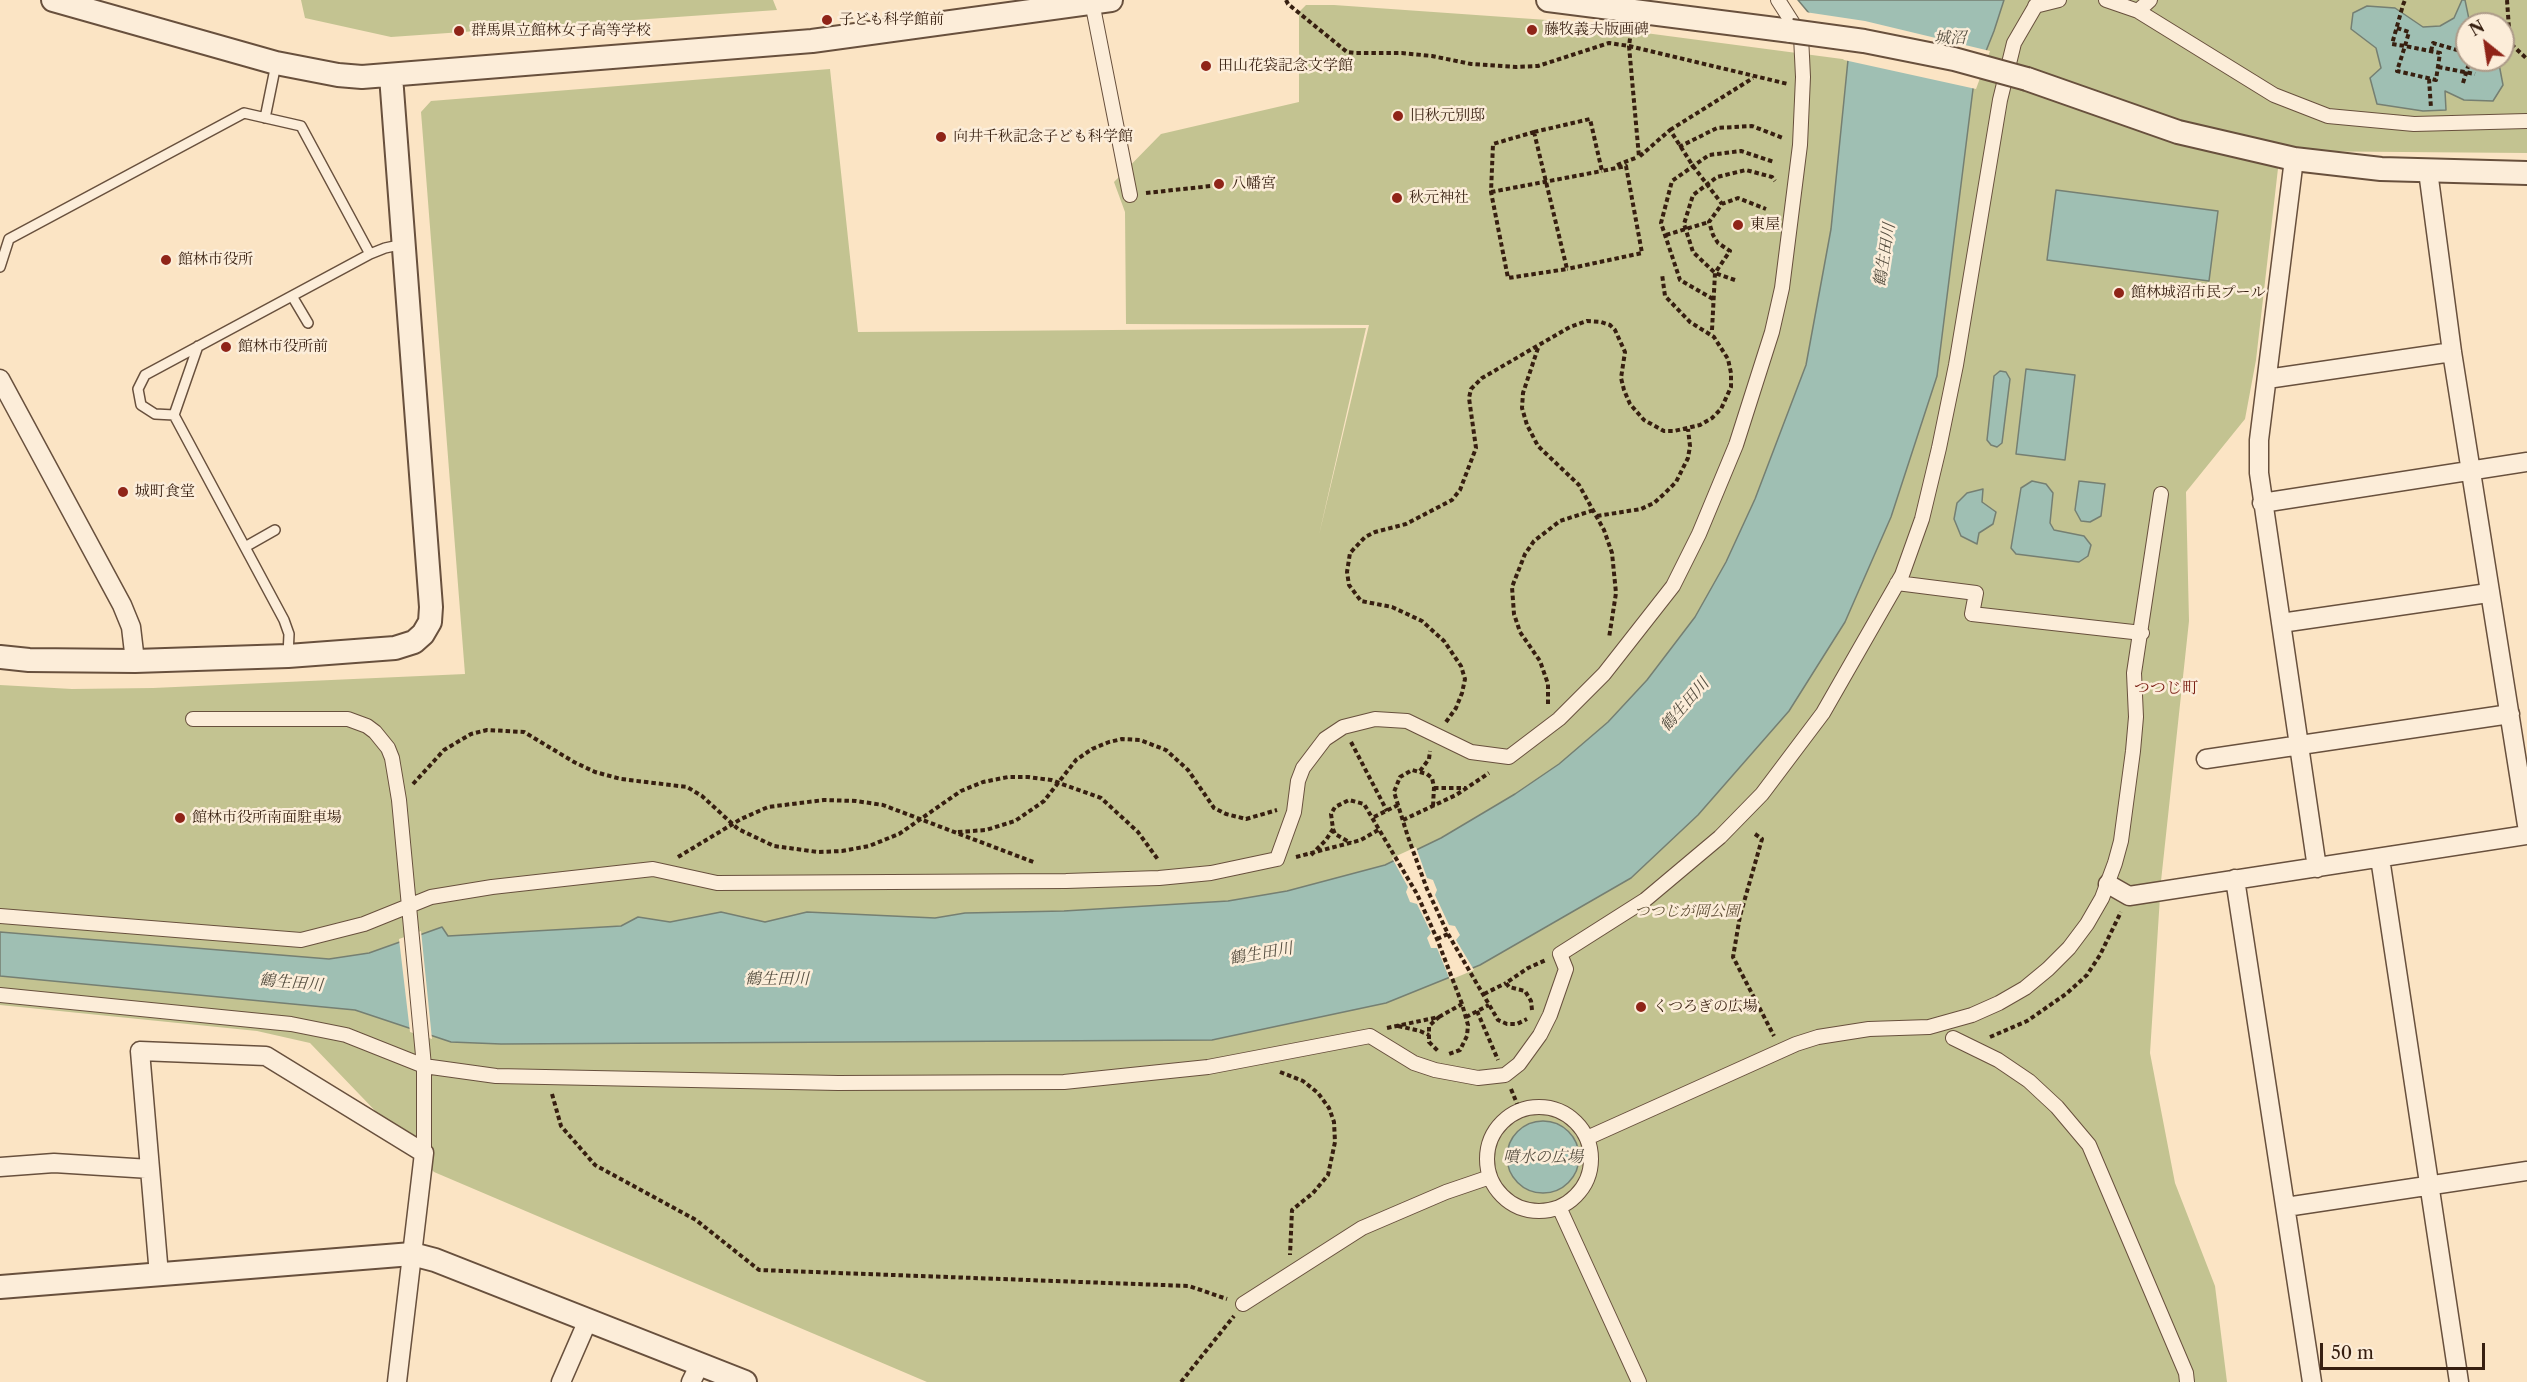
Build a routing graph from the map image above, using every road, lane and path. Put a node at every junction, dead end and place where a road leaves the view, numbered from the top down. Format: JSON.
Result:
{"nodes":[{"id":1,"x":53,"y":0,"type":"edge"},
{"id":2,"x":1286,"y":0,"type":"edge"},
{"id":3,"x":1548,"y":0,"type":"edge"},
{"id":4,"x":1778,"y":0,"type":"edge"},
{"id":5,"x":2059,"y":0,"type":"edge"},
{"id":6,"x":2106,"y":0,"type":"edge"},
{"id":7,"x":2150,"y":0,"type":"edge"},
{"id":8,"x":2405,"y":0,"type":"edge"},
{"id":9,"x":1102,"y":1,"type":"edge"},
{"id":10,"x":2037,"y":3,"type":"edge"},
{"id":11,"x":2138,"y":11,"type":"junction"},
{"id":12,"x":2397,"y":28,"type":"junction"},
{"id":13,"x":1631,"y":29,"type":"dead end"},
{"id":14,"x":1629,"y":46,"type":"junction"},
{"id":15,"x":2405,"y":46,"type":"junction"},
{"id":16,"x":2515,"y":48,"type":"edge"},
{"id":17,"x":2455,"y":49,"type":"edge"},
{"id":18,"x":2430,"y":51,"type":"junction"},
{"id":19,"x":2527,"y":59,"type":"edge"},
{"id":20,"x":276,"y":63,"type":"junction"},
{"id":21,"x":2438,"y":67,"type":"junction"},
{"id":22,"x":2455,"y":70,"type":"edge"},
{"id":23,"x":2466,"y":72,"type":"joint"},
{"id":24,"x":2475,"y":74,"type":"dead end"},
{"id":25,"x":391,"y":76,"type":"junction"},
{"id":26,"x":1753,"y":77,"type":"junction"},
{"id":27,"x":2429,"y":79,"type":"junction"},
{"id":28,"x":2463,"y":82,"type":"dead end"},
{"id":29,"x":1803,"y":87,"type":"junction"},
{"id":30,"x":2431,"y":115,"type":"dead end"},
{"id":31,"x":265,"y":118,"type":"junction"},
{"id":32,"x":2527,"y":121,"type":"edge"},
{"id":33,"x":1670,"y":130,"type":"junction"},
{"id":34,"x":1534,"y":132,"type":"junction"},
{"id":35,"x":1800,"y":145,"type":"junction"},
{"id":36,"x":1679,"y":147,"type":"junction"},
{"id":37,"x":1639,"y":157,"type":"junction"},
{"id":38,"x":2294,"y":159,"type":"junction"},
{"id":39,"x":1774,"y":162,"type":"dead end"},
{"id":40,"x":1693,"y":166,"type":"junction"},
{"id":41,"x":1602,"y":171,"type":"junction"},
{"id":42,"x":2428,"y":171,"type":"junction"},
{"id":43,"x":2527,"y":173,"type":"edge"},
{"id":44,"x":1775,"y":181,"type":"dead end"},
{"id":45,"x":1546,"y":183,"type":"junction"},
{"id":46,"x":1707,"y":184,"type":"junction"},
{"id":47,"x":1211,"y":186,"type":"dead end"},
{"id":48,"x":1491,"y":192,"type":"junction"},
{"id":49,"x":1130,"y":195,"type":"joint"},
{"id":50,"x":1722,"y":204,"type":"junction"},
{"id":51,"x":1766,"y":209,"type":"dead end"},
{"id":52,"x":1709,"y":222,"type":"junction"},
{"id":53,"x":1686,"y":229,"type":"junction"},
{"id":54,"x":1665,"y":236,"type":"junction"},
{"id":55,"x":404,"y":244,"type":"junction"},
{"id":56,"x":370,"y":254,"type":"junction"},
{"id":57,"x":0,"y":267,"type":"edge"},
{"id":58,"x":1567,"y":269,"type":"junction"},
{"id":59,"x":1715,"y":273,"type":"junction"},
{"id":60,"x":1662,"y":274,"type":"dead end"},
{"id":61,"x":1735,"y":280,"type":"dead end"},
{"id":62,"x":292,"y":296,"type":"junction"},
{"id":63,"x":1713,"y":299,"type":"junction"},
{"id":64,"x":308,"y":323,"type":"dead end"},
{"id":65,"x":1712,"y":330,"type":"dead end"},
{"id":66,"x":198,"y":346,"type":"junction"},
{"id":67,"x":1539,"y":347,"type":"junction"},
{"id":68,"x":2452,"y":352,"type":"junction"},
{"id":69,"x":0,"y":379,"type":"edge"},
{"id":70,"x":2267,"y":379,"type":"junction"},
{"id":71,"x":174,"y":415,"type":"junction"},
{"id":72,"x":1688,"y":429,"type":"junction"},
{"id":73,"x":2527,"y":462,"type":"edge"},
{"id":74,"x":2470,"y":470,"type":"junction"},
{"id":75,"x":2161,"y":494,"type":"dead end"},
{"id":76,"x":2262,"y":503,"type":"junction"},
{"id":77,"x":1594,"y":510,"type":"junction"},
{"id":78,"x":1597,"y":516,"type":"junction"},
{"id":79,"x":275,"y":530,"type":"dead end"},
{"id":80,"x":245,"y":547,"type":"junction"},
{"id":81,"x":1897,"y":583,"type":"junction"},
{"id":82,"x":2488,"y":593,"type":"junction"},
{"id":83,"x":2280,"y":623,"type":"junction"},
{"id":84,"x":2142,"y":633,"type":"junction"},
{"id":85,"x":288,"y":656,"type":"junction"},
{"id":86,"x":0,"y":657,"type":"edge"},
{"id":87,"x":135,"y":662,"type":"junction"},
{"id":88,"x":1604,"y":674,"type":"junction"},
{"id":89,"x":2510,"y":714,"type":"junction"},
{"id":90,"x":192,"y":720,"type":"dead end"},
{"id":91,"x":1343,"y":727,"type":"junction"},
{"id":92,"x":1546,"y":729,"type":"junction"},
{"id":93,"x":1437,"y":735,"type":"junction"},
{"id":94,"x":2298,"y":745,"type":"junction"},
{"id":95,"x":1509,"y":757,"type":"junction"},
{"id":96,"x":2206,"y":759,"type":"dead end"},
{"id":97,"x":1059,"y":782,"type":"junction"},
{"id":98,"x":1434,"y":788,"type":"junction"},
{"id":99,"x":1468,"y":788,"type":"junction"},
{"id":100,"x":399,"y":800,"type":"junction"},
{"id":101,"x":1296,"y":800,"type":"junction"},
{"id":102,"x":1398,"y":805,"type":"junction"},
{"id":103,"x":1433,"y":806,"type":"junction"},
{"id":104,"x":1387,"y":811,"type":"junction"},
{"id":105,"x":1374,"y":817,"type":"junction"},
{"id":106,"x":920,"y":819,"type":"junction"},
{"id":107,"x":1403,"y":820,"type":"junction"},
{"id":108,"x":732,"y":824,"type":"junction"},
{"id":109,"x":2527,"y":825,"type":"edge"},
{"id":110,"x":1333,"y":829,"type":"junction"},
{"id":111,"x":1380,"y":829,"type":"junction"},
{"id":112,"x":955,"y":832,"type":"junction"},
{"id":113,"x":1755,"y":834,"type":"dead end"},
{"id":114,"x":2527,"y":835,"type":"edge"},
{"id":115,"x":1351,"y":843,"type":"junction"},
{"id":116,"x":1311,"y":855,"type":"junction"},
{"id":117,"x":2380,"y":858,"type":"junction"},
{"id":118,"x":1276,"y":860,"type":"junction"},
{"id":119,"x":653,"y":868,"type":"junction"},
{"id":120,"x":2317,"y":868,"type":"junction"},
{"id":121,"x":1169,"y":877,"type":"junction"},
{"id":122,"x":2235,"y":879,"type":"junction"},
{"id":123,"x":1070,"y":881,"type":"junction"},
{"id":124,"x":2108,"y":884,"type":"junction"},
{"id":125,"x":1427,"y":889,"type":"junction"},
{"id":126,"x":1417,"y":894,"type":"junction"},
{"id":127,"x":409,"y":906,"type":"junction"},
{"id":128,"x":0,"y":915,"type":"edge"},
{"id":129,"x":1448,"y":934,"type":"junction"},
{"id":130,"x":1437,"y":939,"type":"junction"},
{"id":131,"x":1560,"y":954,"type":"junction"},
{"id":132,"x":1506,"y":984,"type":"junction"},
{"id":133,"x":0,"y":994,"type":"edge"},
{"id":134,"x":1484,"y":994,"type":"junction"},
{"id":135,"x":1462,"y":1004,"type":"junction"},
{"id":136,"x":1489,"y":1005,"type":"junction"},
{"id":137,"x":1477,"y":1011,"type":"junction"},
{"id":138,"x":1439,"y":1017,"type":"junction"},
{"id":139,"x":1466,"y":1017,"type":"junction"},
{"id":140,"x":1429,"y":1035,"type":"junction"},
{"id":141,"x":1953,"y":1038,"type":"dead end"},
{"id":142,"x":1782,"y":1050,"type":"junction"},
{"id":143,"x":423,"y":1059,"type":"junction"},
{"id":144,"x":1249,"y":1060,"type":"junction"},
{"id":145,"x":1505,"y":1075,"type":"junction"},
{"id":146,"x":548,"y":1076,"type":"junction"},
{"id":147,"x":1587,"y":1138,"type":"junction"},
{"id":148,"x":424,"y":1153,"type":"junction"},
{"id":149,"x":0,"y":1167,"type":"edge"},
{"id":150,"x":150,"y":1169,"type":"junction"},
{"id":151,"x":2527,"y":1171,"type":"edge"},
{"id":152,"x":1490,"y":1177,"type":"junction"},
{"id":153,"x":2430,"y":1186,"type":"junction"},
{"id":154,"x":2286,"y":1207,"type":"junction"},
{"id":155,"x":1559,"y":1208,"type":"junction"},
{"id":156,"x":412,"y":1254,"type":"junction"},
{"id":157,"x":1289,"y":1274,"type":"junction"},
{"id":158,"x":159,"y":1275,"type":"junction"},
{"id":159,"x":0,"y":1287,"type":"edge"},
{"id":160,"x":1243,"y":1304,"type":"junction"},
{"id":161,"x":588,"y":1320,"type":"junction"},
{"id":162,"x":696,"y":1373,"type":"edge"},
{"id":163,"x":397,"y":1382,"type":"edge"},
{"id":164,"x":561,"y":1382,"type":"edge"},
{"id":165,"x":745,"y":1382,"type":"edge"},
{"id":166,"x":1180,"y":1382,"type":"edge"},
{"id":167,"x":1639,"y":1382,"type":"edge"},
{"id":168,"x":2187,"y":1382,"type":"edge"},
{"id":169,"x":2312,"y":1382,"type":"edge"},
{"id":170,"x":2459,"y":1382,"type":"edge"}],
"edges":[{"from":1,"to":20,"type":"street"},
{"from":2,"to":14,"type":"path"},
{"from":3,"to":38,"type":"street","bridge":true},
{"from":4,"to":29,"type":"street"},
{"from":5,"to":10,"type":"street"},
{"from":6,"to":11,"type":"street"},
{"from":7,"to":11,"type":"street"},
{"from":8,"to":12,"type":"path"},
{"from":9,"to":25,"type":"street"},
{"from":9,"to":49,"type":"street"},
{"from":10,"to":81,"type":"street"},
{"from":11,"to":32,"type":"street"},
{"from":12,"to":15,"type":"path"},
{"from":12,"to":15,"type":"path"},
{"from":13,"to":14,"type":"path"},
{"from":14,"to":26,"type":"path"},
{"from":14,"to":37,"type":"path"},
{"from":15,"to":18,"type":"path"},
{"from":15,"to":27,"type":"path"},
{"from":16,"to":19,"type":"path"},
{"from":17,"to":18,"type":"path"},
{"from":18,"to":21,"type":"path"},
{"from":20,"to":25,"type":"street"},
{"from":20,"to":31,"type":"lane"},
{"from":21,"to":22,"type":"path"},
{"from":21,"to":27,"type":"path"},
{"from":23,"to":24,"type":"path"},
{"from":23,"to":28,"type":"path"},
{"from":25,"to":55,"type":"street"},
{"from":26,"to":29,"type":"path"},
{"from":26,"to":33,"type":"path"},
{"from":27,"to":30,"type":"path"},
{"from":29,"to":35,"type":"street"},
{"from":31,"to":56,"type":"lane"},
{"from":31,"to":57,"type":"lane"},
{"from":33,"to":36,"type":"path"},
{"from":33,"to":37,"type":"path"},
{"from":34,"to":41,"type":"path"},
{"from":34,"to":45,"type":"path"},
{"from":34,"to":48,"type":"path"},
{"from":35,"to":36,"type":"path"},
{"from":35,"to":88,"type":"street"},
{"from":36,"to":40,"type":"path"},
{"from":37,"to":41,"type":"path"},
{"from":38,"to":42,"type":"street"},
{"from":38,"to":70,"type":"street"},
{"from":39,"to":40,"type":"path"},
{"from":40,"to":46,"type":"path"},
{"from":40,"to":54,"type":"path"},
{"from":41,"to":45,"type":"path"},
{"from":41,"to":58,"type":"path"},
{"from":42,"to":43,"type":"street"},
{"from":42,"to":68,"type":"street"},
{"from":44,"to":46,"type":"path"},
{"from":45,"to":48,"type":"path"},
{"from":45,"to":58,"type":"path"},
{"from":46,"to":50,"type":"path"},
{"from":46,"to":53,"type":"path"},
{"from":47,"to":49,"type":"path"},
{"from":48,"to":58,"type":"path"},
{"from":50,"to":51,"type":"path"},
{"from":50,"to":52,"type":"path"},
{"from":52,"to":53,"type":"path"},
{"from":52,"to":59,"type":"path"},
{"from":53,"to":54,"type":"path"},
{"from":53,"to":59,"type":"path"},
{"from":54,"to":63,"type":"path"},
{"from":55,"to":56,"type":"lane"},
{"from":55,"to":85,"type":"street"},
{"from":56,"to":62,"type":"lane"},
{"from":59,"to":61,"type":"path"},
{"from":59,"to":63,"type":"path"},
{"from":60,"to":72,"type":"path"},
{"from":62,"to":64,"type":"lane"},
{"from":62,"to":66,"type":"lane"},
{"from":63,"to":65,"type":"path"},
{"from":66,"to":71,"type":"lane"},
{"from":66,"to":71,"type":"lane"},
{"from":67,"to":72,"type":"path"},
{"from":67,"to":77,"type":"path"},
{"from":67,"to":93,"type":"path"},
{"from":68,"to":70,"type":"street"},
{"from":68,"to":74,"type":"street"},
{"from":69,"to":87,"type":"street"},
{"from":70,"to":76,"type":"street"},
{"from":71,"to":80,"type":"lane"},
{"from":72,"to":78,"type":"path"},
{"from":73,"to":74,"type":"street"},
{"from":74,"to":76,"type":"street"},
{"from":74,"to":82,"type":"street"},
{"from":75,"to":84,"type":"street"},
{"from":76,"to":83,"type":"street"},
{"from":77,"to":78,"type":"path"},
{"from":77,"to":92,"type":"path"},
{"from":78,"to":88,"type":"path"},
{"from":79,"to":80,"type":"lane"},
{"from":80,"to":85,"type":"lane"},
{"from":81,"to":84,"type":"street"},
{"from":81,"to":131,"type":"street"},
{"from":82,"to":83,"type":"street"},
{"from":82,"to":89,"type":"street"},
{"from":83,"to":94,"type":"street"},
{"from":84,"to":124,"type":"street"},
{"from":85,"to":87,"type":"street"},
{"from":86,"to":87,"type":"street"},
{"from":88,"to":92,"type":"street"},
{"from":89,"to":94,"type":"street"},
{"from":89,"to":109,"type":"street"},
{"from":90,"to":100,"type":"street"},
{"from":91,"to":93,"type":"street"},
{"from":91,"to":101,"type":"street"},
{"from":91,"to":104,"type":"path"},
{"from":92,"to":95,"type":"street"},
{"from":93,"to":95,"type":"street"},
{"from":94,"to":96,"type":"street"},
{"from":94,"to":120,"type":"street"},
{"from":95,"to":99,"type":"path"},
{"from":97,"to":101,"type":"path"},
{"from":97,"to":106,"type":"path"},
{"from":97,"to":112,"type":"path"},
{"from":97,"to":121,"type":"path"},
{"from":98,"to":99,"type":"path"},
{"from":98,"to":102,"type":"path"},
{"from":98,"to":103,"type":"path"},
{"from":99,"to":103,"type":"path"},
{"from":100,"to":108,"type":"path"},
{"from":100,"to":127,"type":"street"},
{"from":101,"to":118,"type":"street"},
{"from":102,"to":104,"type":"path"},
{"from":102,"to":107,"type":"path"},
{"from":103,"to":107,"type":"path"},
{"from":104,"to":105,"type":"path"},
{"from":105,"to":110,"type":"path"},
{"from":105,"to":111,"type":"path"},
{"from":106,"to":108,"type":"path"},
{"from":106,"to":108,"type":"path"},
{"from":106,"to":112,"type":"path"},
{"from":107,"to":125,"type":"path"},
{"from":108,"to":119,"type":"path"},
{"from":110,"to":115,"type":"path"},
{"from":110,"to":116,"type":"path"},
{"from":111,"to":115,"type":"path"},
{"from":111,"to":126,"type":"path"},
{"from":112,"to":123,"type":"path"},
{"from":113,"to":142,"type":"path"},
{"from":114,"to":117,"type":"street"},
{"from":115,"to":116,"type":"path"},
{"from":116,"to":118,"type":"path"},
{"from":117,"to":120,"type":"street"},
{"from":117,"to":153,"type":"street"},
{"from":118,"to":121,"type":"street"},
{"from":119,"to":123,"type":"street"},
{"from":119,"to":127,"type":"street"},
{"from":120,"to":122,"type":"street"},
{"from":121,"to":123,"type":"street"},
{"from":122,"to":124,"type":"street"},
{"from":122,"to":154,"type":"street"},
{"from":124,"to":142,"type":"street"},
{"from":125,"to":126,"type":"path"},
{"from":125,"to":129,"type":"path"},
{"from":126,"to":130,"type":"path"},
{"from":127,"to":128,"type":"street"},
{"from":127,"to":143,"type":"street"},
{"from":129,"to":130,"type":"path"},
{"from":129,"to":134,"type":"path"},
{"from":130,"to":135,"type":"path"},
{"from":131,"to":132,"type":"path"},
{"from":131,"to":145,"type":"street"},
{"from":132,"to":134,"type":"path"},
{"from":132,"to":136,"type":"path"},
{"from":133,"to":143,"type":"street"},
{"from":134,"to":136,"type":"path"},
{"from":135,"to":138,"type":"path"},
{"from":135,"to":139,"type":"path"},
{"from":136,"to":137,"type":"path"},
{"from":137,"to":139,"type":"path"},
{"from":137,"to":145,"type":"path"},
{"from":138,"to":140,"type":"path"},
{"from":138,"to":140,"type":"path"},
{"from":139,"to":140,"type":"path"},
{"from":141,"to":168,"type":"street"},
{"from":142,"to":147,"type":"street"},
{"from":143,"to":146,"type":"street"},
{"from":143,"to":148,"type":"street"},
{"from":144,"to":145,"type":"street"},
{"from":144,"to":146,"type":"street"},
{"from":144,"to":157,"type":"path"},
{"from":146,"to":160,"type":"path"},
{"from":147,"to":152,"type":"street"},
{"from":147,"to":155,"type":"street"},
{"from":148,"to":150,"type":"street"},
{"from":148,"to":156,"type":"street"},
{"from":149,"to":150,"type":"street"},
{"from":150,"to":158,"type":"street"},
{"from":151,"to":153,"type":"street"},
{"from":152,"to":155,"type":"street"},
{"from":152,"to":157,"type":"street"},
{"from":153,"to":154,"type":"street"},
{"from":153,"to":170,"type":"street"},
{"from":154,"to":169,"type":"street"},
{"from":155,"to":167,"type":"street"},
{"from":156,"to":158,"type":"street"},
{"from":156,"to":161,"type":"street"},
{"from":156,"to":163,"type":"street"},
{"from":157,"to":160,"type":"street"},
{"from":158,"to":159,"type":"street"},
{"from":160,"to":166,"type":"path"},
{"from":161,"to":162,"type":"street"},
{"from":161,"to":164,"type":"street"},
{"from":162,"to":165,"type":"street"}]}
